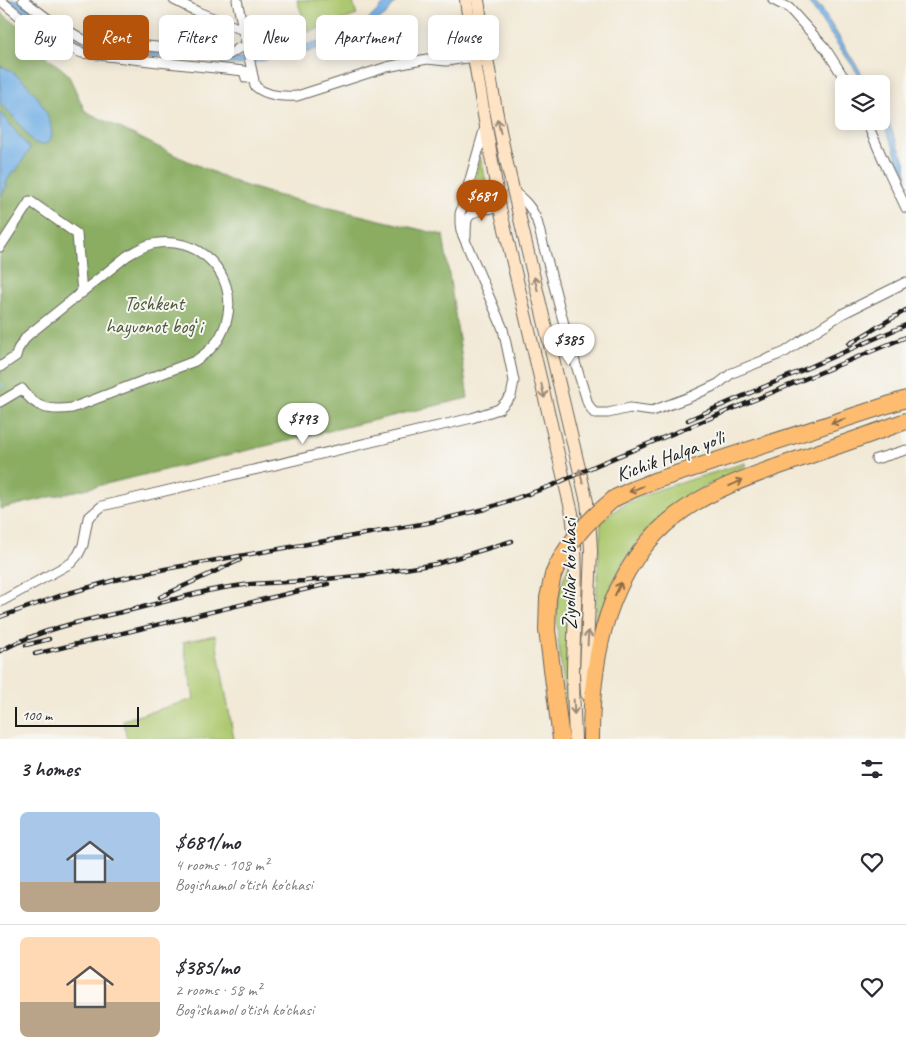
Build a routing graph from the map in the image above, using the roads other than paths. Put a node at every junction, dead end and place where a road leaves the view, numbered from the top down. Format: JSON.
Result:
{"nodes":[{"id":1,"x":0,"y":0,"type":"edge"},
{"id":2,"x":23,"y":0,"type":"edge"},
{"id":3,"x":174,"y":0,"type":"edge"},
{"id":4,"x":237,"y":0,"type":"edge"},
{"id":5,"x":466,"y":0,"type":"edge"},
{"id":6,"x":478,"y":0,"type":"edge"},
{"id":7,"x":773,"y":0,"type":"edge"},
{"id":8,"x":468,"y":15,"type":"edge"},
{"id":9,"x":244,"y":32,"type":"joint"},
{"id":10,"x":244,"y":49,"type":"edge"},
{"id":11,"x":428,"y":59,"type":"edge"},
{"id":12,"x":250,"y":60,"type":"edge"},
{"id":13,"x":436,"y":60,"type":"edge"},
{"id":14,"x":453,"y":60,"type":"edge"},
{"id":15,"x":475,"y":60,"type":"edge"},
{"id":16,"x":252,"y":73,"type":"junction"},
{"id":17,"x":842,"y":75,"type":"edge"},
{"id":18,"x":486,"y":125,"type":"junction"},
{"id":19,"x":870,"y":130,"type":"edge"},
{"id":20,"x":513,"y":191,"type":"junction"},
{"id":21,"x":500,"y":208,"type":"junction"},
{"id":22,"x":906,"y":208,"type":"edge"},
{"id":23,"x":465,"y":240,"type":"junction"},
{"id":24,"x":0,"y":247,"type":"edge"},
{"id":25,"x":906,"y":282,"type":"edge"},
{"id":26,"x":82,"y":292,"type":"junction"},
{"id":27,"x":544,"y":319,"type":"junction"},
{"id":28,"x":528,"y":324,"type":"junction"},
{"id":29,"x":0,"y":367,"type":"edge"},
{"id":30,"x":906,"y":399,"type":"edge"},
{"id":31,"x":0,"y":402,"type":"edge"},
{"id":32,"x":906,"y":422,"type":"edge"},
{"id":33,"x":906,"y":450,"type":"edge"},
{"id":34,"x":876,"y":459,"type":"dead end"},
{"id":35,"x":0,"y":602,"type":"edge"},
{"id":36,"x":561,"y":739,"type":"edge"},
{"id":37,"x":576,"y":739,"type":"edge"},
{"id":38,"x":590,"y":739,"type":"edge"}],
"edges":[{"from":1,"to":16,"type":"street"},
{"from":2,"to":10,"type":"street"},
{"from":3,"to":9,"type":"street"},
{"from":4,"to":9,"type":"street"},
{"from":5,"to":8,"type":"main road","name":"Ziyolilar ko'chasi"},
{"from":20,"to":6,"type":"main road","name":"Ziyolilar ko'chasi","one_way":true},
{"from":7,"to":17,"type":"street"},
{"from":11,"to":16,"type":"street"},
{"from":12,"to":16,"type":"street"},
{"from":13,"to":14,"type":"street"},
{"from":15,"to":18,"type":"main road","name":"Ziyolilar ko'chasi"},
{"from":18,"to":21,"type":"main road","name":"Ziyolilar ko'chasi"},
{"from":18,"to":23,"type":"street"},
{"from":19,"to":22,"type":"street"},
{"from":20,"to":25,"type":"street"},
{"from":27,"to":20,"type":"main road","name":"Ziyolilar ko'chasi","one_way":true},
{"from":21,"to":23,"type":"street"},
{"from":21,"to":28,"type":"main road","name":"Ziyolilar ko'chasi"},
{"from":23,"to":35,"type":"street"},
{"from":24,"to":26,"type":"street"},
{"from":26,"to":29,"type":"street"},
{"from":26,"to":31,"type":"street"},
{"from":27,"to":28,"type":"main road"},
{"from":38,"to":27,"type":"main road","name":"Ziyolilar ko'chasi","one_way":true},
{"from":28,"to":37,"type":"main road","name":"Ziyolilar ko'chasi","one_way":true},
{"from":30,"to":36,"type":"highway","name":"Kichik Halqa yo'li","one_way":true,"bridge":true},
{"from":38,"to":32,"type":"highway","one_way":true},
{"from":33,"to":34,"type":"street"}]}
